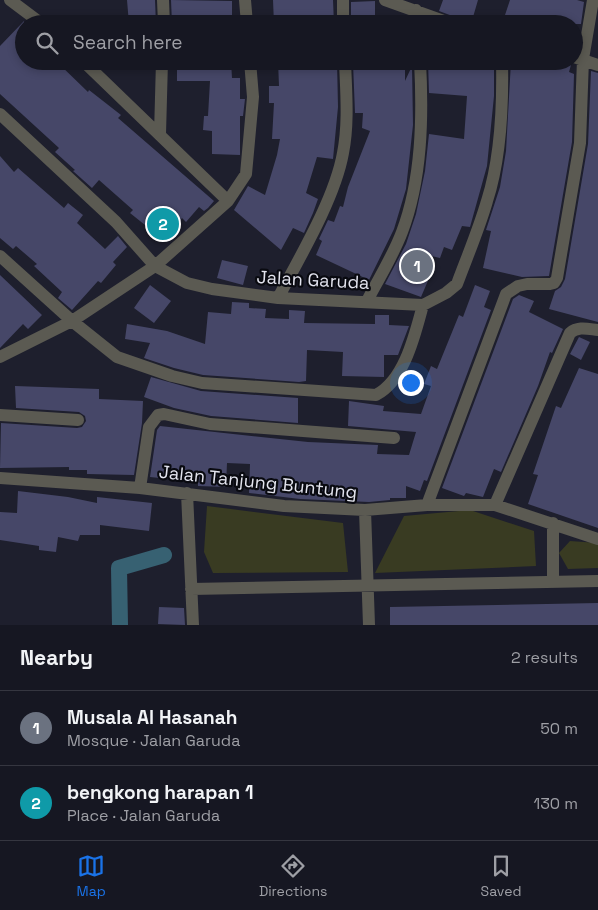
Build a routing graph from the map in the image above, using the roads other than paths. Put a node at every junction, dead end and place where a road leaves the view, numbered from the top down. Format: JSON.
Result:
{"nodes":[{"id":1,"x":10,"y":0,"type":"edge"},
{"id":2,"x":163,"y":0,"type":"edge"},
{"id":3,"x":245,"y":0,"type":"edge"},
{"id":4,"x":343,"y":0,"type":"edge"},
{"id":5,"x":385,"y":0,"type":"edge"},
{"id":6,"x":593,"y":0,"type":"edge"},
{"id":7,"x":416,"y":10,"type":"junction"},
{"id":8,"x":30,"y":15,"type":"edge"},
{"id":9,"x":164,"y":15,"type":"edge"},
{"id":10,"x":246,"y":15,"type":"edge"},
{"id":11,"x":344,"y":15,"type":"edge"},
{"id":12,"x":416,"y":15,"type":"edge"},
{"id":13,"x":429,"y":15,"type":"edge"},
{"id":14,"x":583,"y":39,"type":"edge"},
{"id":15,"x":583,"y":60,"type":"edge"},
{"id":16,"x":598,"y":65,"type":"edge"},
{"id":17,"x":92,"y":70,"type":"edge"},
{"id":18,"x":162,"y":70,"type":"edge"},
{"id":19,"x":251,"y":70,"type":"edge"},
{"id":20,"x":345,"y":70,"type":"edge"},
{"id":21,"x":420,"y":70,"type":"edge"},
{"id":22,"x":502,"y":70,"type":"edge"},
{"id":23,"x":578,"y":70,"type":"edge"},
{"id":24,"x":0,"y":114,"type":"edge"},
{"id":25,"x":160,"y":134,"type":"junction"},
{"id":26,"x":228,"y":201,"type":"junction"},
{"id":27,"x":0,"y":256,"type":"edge"},
{"id":28,"x":155,"y":266,"type":"junction"},
{"id":29,"x":278,"y":298,"type":"junction"},
{"id":30,"x":368,"y":301,"type":"junction"},
{"id":31,"x":423,"y":305,"type":"junction"},
{"id":32,"x":72,"y":321,"type":"junction"},
{"id":33,"x":598,"y":330,"type":"edge"},
{"id":34,"x":0,"y":357,"type":"edge"},
{"id":35,"x":0,"y":415,"type":"edge"},
{"id":36,"x":78,"y":420,"type":"dead end"},
{"id":37,"x":394,"y":438,"type":"dead end"},
{"id":38,"x":0,"y":478,"type":"edge"},
{"id":39,"x":140,"y":488,"type":"junction"},
{"id":40,"x":187,"y":493,"type":"junction"},
{"id":41,"x":496,"y":504,"type":"junction"},
{"id":42,"x":427,"y":505,"type":"junction"},
{"id":43,"x":365,"y":510,"type":"junction"},
{"id":44,"x":553,"y":523,"type":"junction"},
{"id":45,"x":598,"y":539,"type":"edge"},
{"id":46,"x":598,"y":581,"type":"edge"},
{"id":47,"x":553,"y":582,"type":"junction"},
{"id":48,"x":368,"y":587,"type":"junction"},
{"id":49,"x":191,"y":589,"type":"junction"},
{"id":50,"x":193,"y":625,"type":"edge"},
{"id":51,"x":369,"y":625,"type":"edge"}],
"edges":[{"from":1,"to":8,"type":"street"},
{"from":2,"to":9,"type":"street"},
{"from":3,"to":10,"type":"street"},
{"from":4,"to":11,"type":"street"},
{"from":5,"to":7,"type":"street"},
{"from":6,"to":14,"type":"street"},
{"from":7,"to":12,"type":"street"},
{"from":7,"to":13,"type":"street"},
{"from":15,"to":16,"type":"street"},
{"from":17,"to":25,"type":"street"},
{"from":18,"to":25,"type":"street"},
{"from":19,"to":26,"type":"street"},
{"from":20,"to":29,"type":"street"},
{"from":21,"to":30,"type":"street"},
{"from":22,"to":31,"type":"street"},
{"from":23,"to":42,"type":"street"},
{"from":24,"to":28,"type":"street","name":"Jalan Garuda"},
{"from":25,"to":26,"type":"street"},
{"from":26,"to":28,"type":"street"},
{"from":27,"to":32,"type":"street"},
{"from":28,"to":29,"type":"street","name":"Jalan Garuda"},
{"from":28,"to":32,"type":"street"},
{"from":29,"to":30,"type":"street","name":"Jalan Garuda"},
{"from":30,"to":31,"type":"street","name":"Jalan Garuda"},
{"from":31,"to":32,"type":"street"},
{"from":32,"to":34,"type":"street"},
{"from":33,"to":41,"type":"street"},
{"from":35,"to":36,"type":"street"},
{"from":37,"to":39,"type":"street"},
{"from":38,"to":39,"type":"street","name":"Jalan Tanjung Buntung"},
{"from":39,"to":40,"type":"street","name":"Jalan Tanjung Buntung"},
{"from":40,"to":43,"type":"street","name":"Jalan Tanjung Buntung"},
{"from":40,"to":49,"type":"street"},
{"from":41,"to":42,"type":"street","name":"Jalan Tanjung Buntung"},
{"from":41,"to":44,"type":"street","name":"Jalan Tanjung Buntung"},
{"from":42,"to":43,"type":"street","name":"Jalan Tanjung Buntung"},
{"from":43,"to":48,"type":"street"},
{"from":44,"to":45,"type":"street","name":"Jalan Tanjung Buntung"},
{"from":44,"to":47,"type":"street"},
{"from":46,"to":47,"type":"street"},
{"from":47,"to":48,"type":"street"},
{"from":48,"to":49,"type":"street"},
{"from":48,"to":51,"type":"street"},
{"from":49,"to":50,"type":"street"}]}
